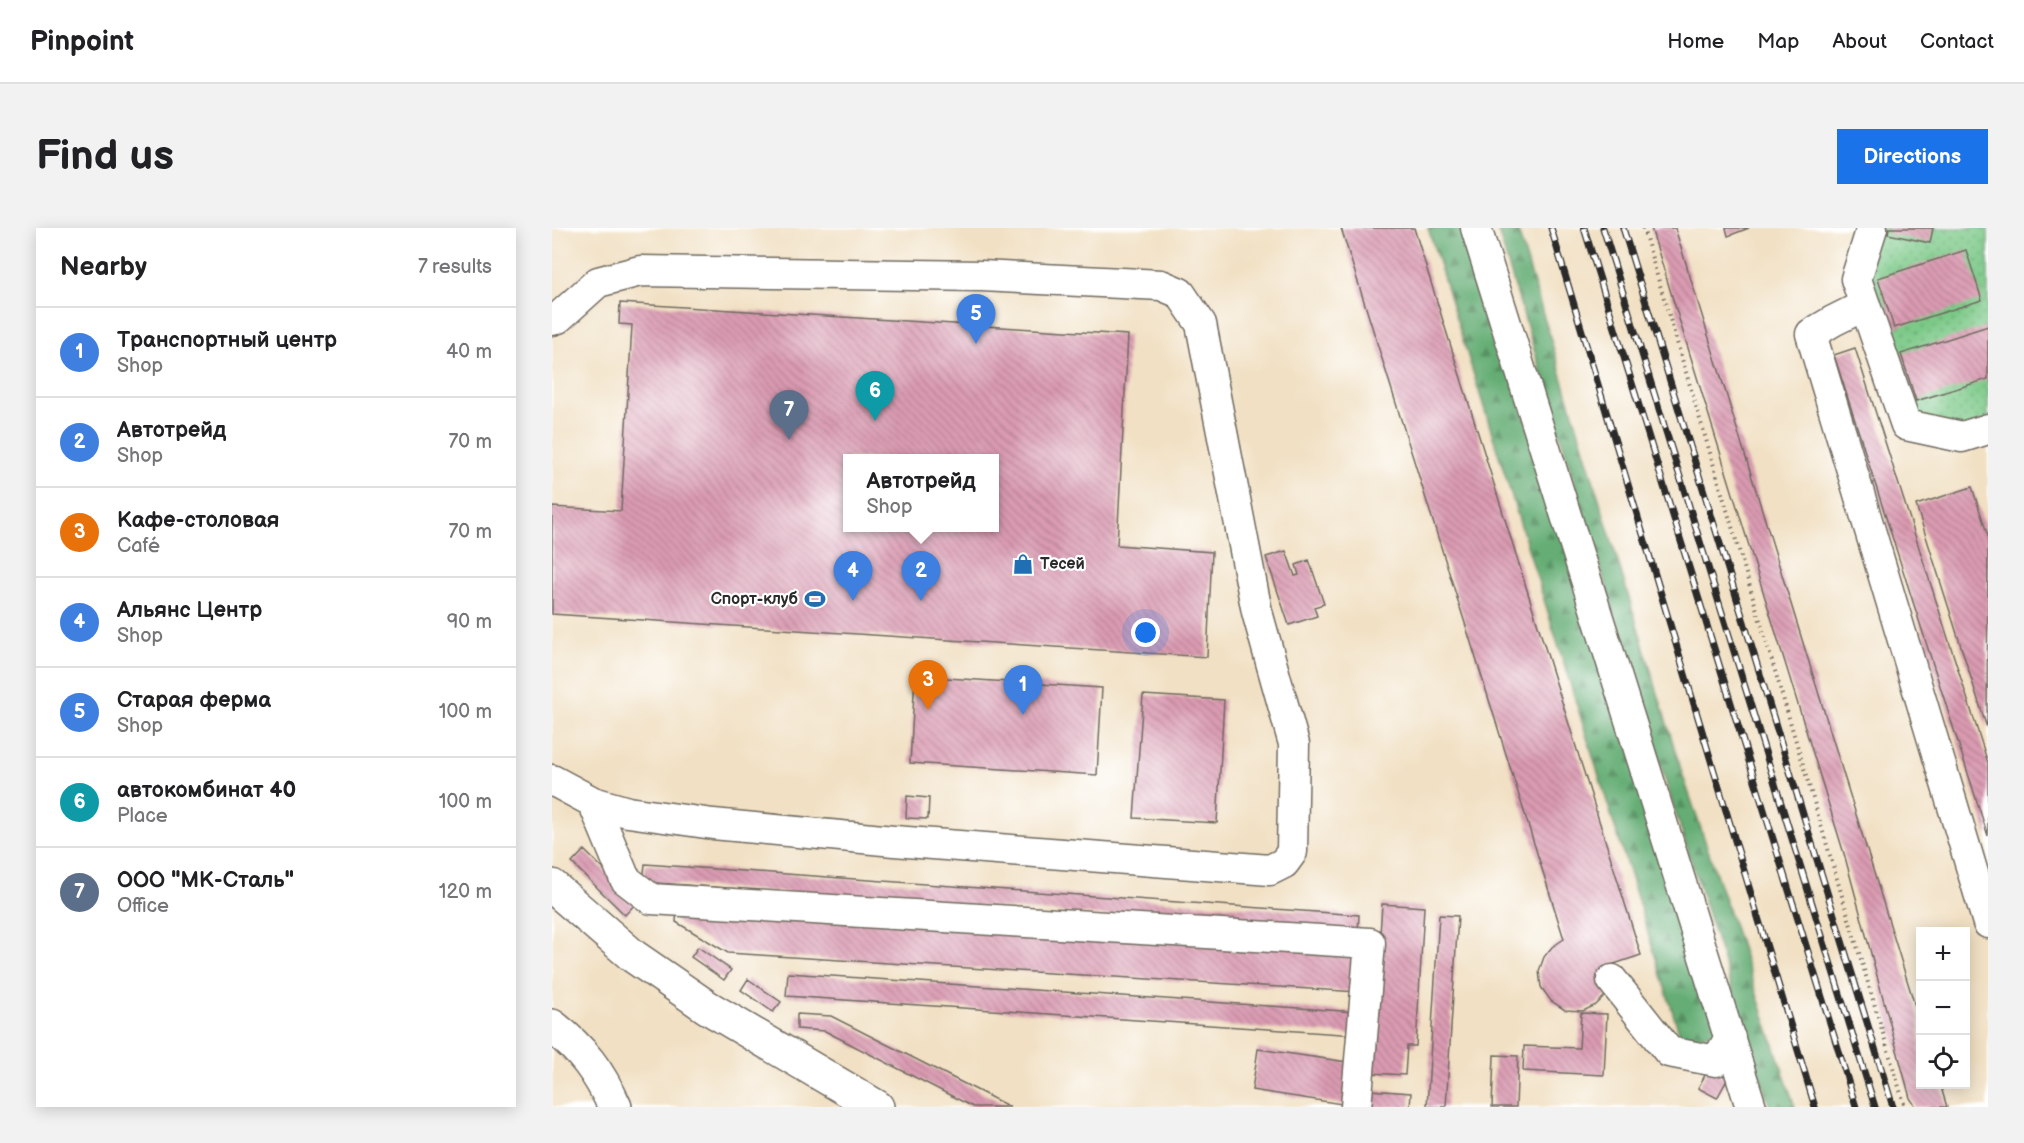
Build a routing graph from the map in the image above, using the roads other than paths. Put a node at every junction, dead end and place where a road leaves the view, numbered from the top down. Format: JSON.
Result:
{"nodes":[{"id":1,"x":1476,"y":228,"type":"edge"},
{"id":2,"x":1872,"y":228,"type":"edge"},
{"id":3,"x":1865,"y":305,"type":"junction"},
{"id":4,"x":552,"y":320,"type":"edge"},
{"id":5,"x":1988,"y":429,"type":"edge"},
{"id":6,"x":552,"y":780,"type":"edge"},
{"id":7,"x":593,"y":802,"type":"junction"},
{"id":8,"x":552,"y":886,"type":"edge"},
{"id":9,"x":1988,"y":923,"type":"edge"},
{"id":10,"x":1612,"y":980,"type":"dead end"},
{"id":11,"x":552,"y":1026,"type":"edge"},
{"id":12,"x":1730,"y":1038,"type":"junction"},
{"id":13,"x":615,"y":1107,"type":"edge"},
{"id":14,"x":877,"y":1107,"type":"edge"},
{"id":15,"x":1356,"y":1107,"type":"edge"},
{"id":16,"x":1751,"y":1107,"type":"edge"}],
"edges":[{"from":1,"to":12,"type":"lane"},
{"from":2,"to":3,"type":"lane"},
{"from":3,"to":5,"type":"lane"},
{"from":3,"to":9,"type":"lane"},
{"from":4,"to":7,"type":"lane"},
{"from":6,"to":7,"type":"lane"},
{"from":7,"to":15,"type":"lane"},
{"from":8,"to":14,"type":"main road"},
{"from":10,"to":12,"type":"lane"},
{"from":11,"to":13,"type":"main road"},
{"from":12,"to":16,"type":"lane"}]}
